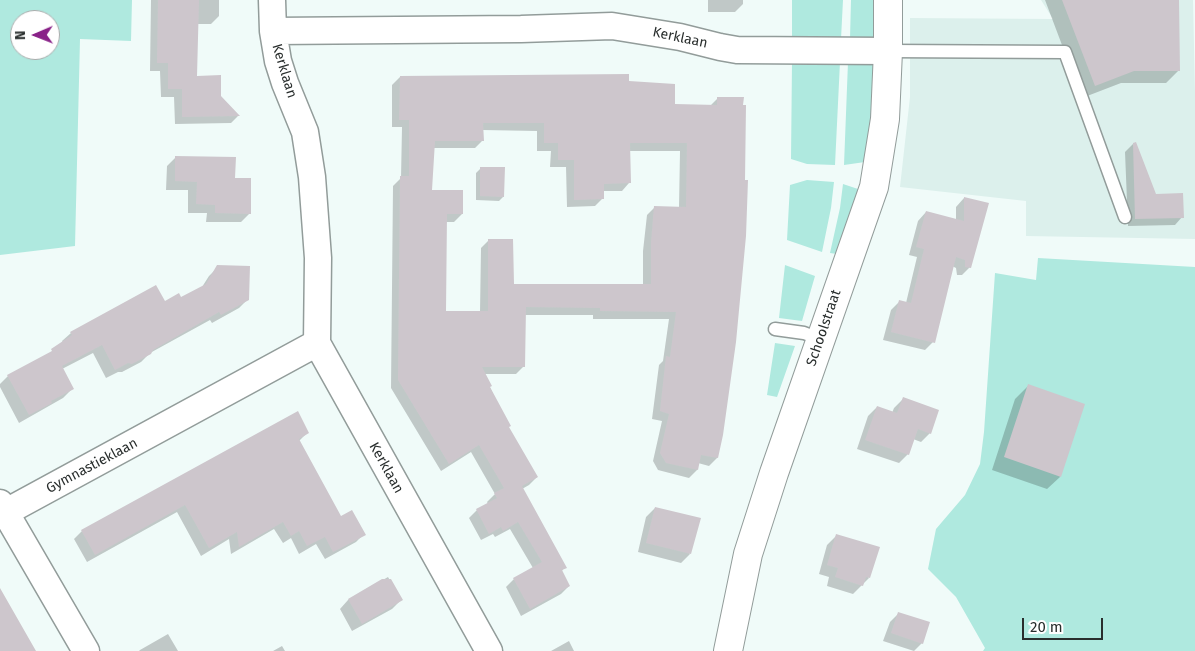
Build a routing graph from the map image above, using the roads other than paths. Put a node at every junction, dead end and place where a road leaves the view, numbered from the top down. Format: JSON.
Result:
{"nodes":[{"id":1,"x":272,"y":0,"type":"edge"},
{"id":2,"x":888,"y":0,"type":"edge"},
{"id":3,"x":273,"y":31,"type":"junction"},
{"id":4,"x":888,"y":51,"type":"junction"},
{"id":5,"x":1125,"y":217,"type":"dead end"},
{"id":6,"x":775,"y":329,"type":"dead end"},
{"id":7,"x":820,"y":339,"type":"junction"},
{"id":8,"x":317,"y":343,"type":"junction"},
{"id":9,"x":3,"y":508,"type":"edge"},
{"id":10,"x":86,"y":651,"type":"edge"},
{"id":11,"x":489,"y":651,"type":"edge"},
{"id":12,"x":728,"y":651,"type":"edge"}],
"edges":[{"from":1,"to":3,"type":"street"},
{"from":2,"to":4,"type":"street","name":"Schoolstraat"},
{"from":3,"to":4,"type":"street","name":"Kerklaan"},
{"from":3,"to":8,"type":"street","name":"Kerklaan"},
{"from":4,"to":5,"type":"lane"},
{"from":4,"to":7,"type":"street","name":"Schoolstraat"},
{"from":6,"to":7,"type":"lane"},
{"from":7,"to":12,"type":"street","name":"Schoolstraat"},
{"from":8,"to":9,"type":"street","name":"Gymnastieklaan"},
{"from":8,"to":11,"type":"street","name":"Kerklaan"},
{"from":9,"to":10,"type":"street","name":"Gymnastieklaan"}]}
